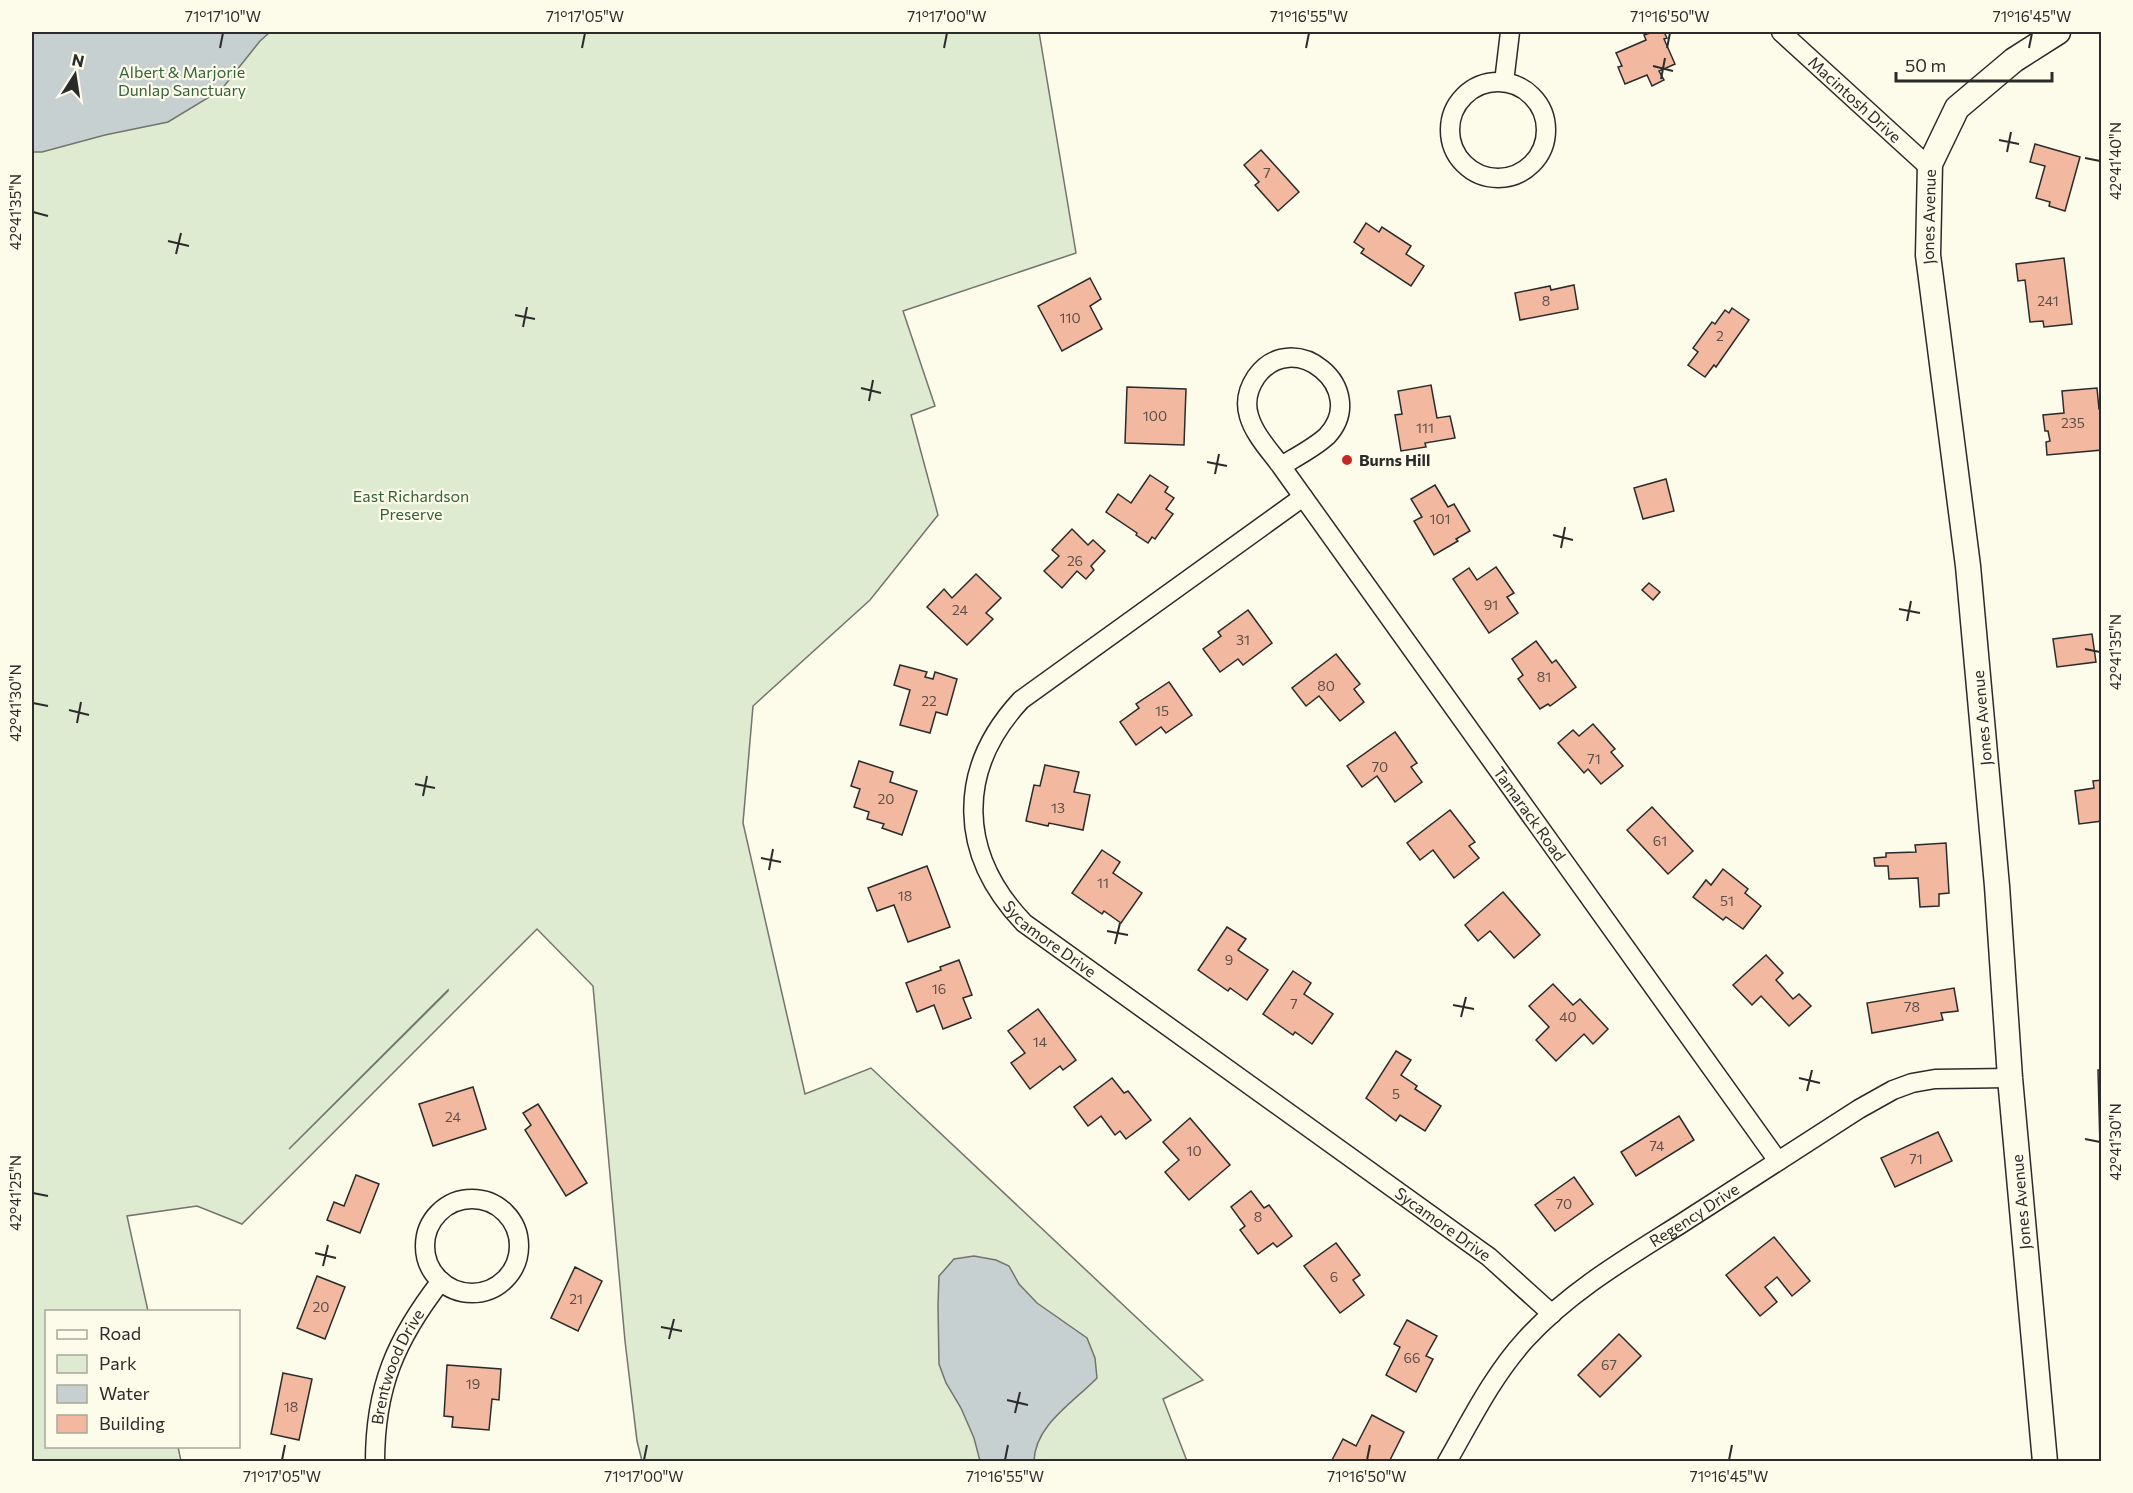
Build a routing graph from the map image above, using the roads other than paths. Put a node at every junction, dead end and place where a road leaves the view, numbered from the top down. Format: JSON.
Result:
{"nodes":[{"id":1,"x":1510,"y":32,"type":"edge"},
{"id":2,"x":1780,"y":32,"type":"edge"},
{"id":3,"x":2058,"y":32,"type":"edge"},
{"id":4,"x":1504,"y":82,"type":"junction"},
{"id":5,"x":1930,"y":168,"type":"junction"},
{"id":6,"x":1281,"y":466,"type":"junction"},
{"id":7,"x":1303,"y":497,"type":"junction"},
{"id":8,"x":2010,"y":1078,"type":"junction"},
{"id":9,"x":1778,"y":1161,"type":"junction"},
{"id":10,"x":441,"y":1281,"type":"junction"},
{"id":11,"x":1552,"y":1314,"type":"junction"},
{"id":12,"x":375,"y":1461,"type":"edge"},
{"id":13,"x":1447,"y":1461,"type":"edge"},
{"id":14,"x":2045,"y":1461,"type":"edge"}],
"edges":[{"from":1,"to":4,"type":"street"},
{"from":2,"to":5,"type":"street","name":"Macintosh Drive"},
{"from":3,"to":5,"type":"street","name":"Jones Avenue"},
{"from":4,"to":4,"type":"street"},
{"from":5,"to":8,"type":"street","name":"Jones Avenue"},
{"from":6,"to":6,"type":"street","name":"Tamarack Road"},
{"from":6,"to":7,"type":"street","name":"Tamarack Road"},
{"from":7,"to":9,"type":"street","name":"Tamarack Road"},
{"from":7,"to":11,"type":"street","name":"Sycamore Drive"},
{"from":8,"to":9,"type":"street","name":"Regency Drive"},
{"from":8,"to":14,"type":"street","name":"Jones Avenue"},
{"from":9,"to":11,"type":"street","name":"Regency Drive"},
{"from":10,"to":10,"type":"street"},
{"from":10,"to":12,"type":"street","name":"Brentwood Drive"},
{"from":11,"to":13,"type":"street","name":"Regency Drive"}]}
